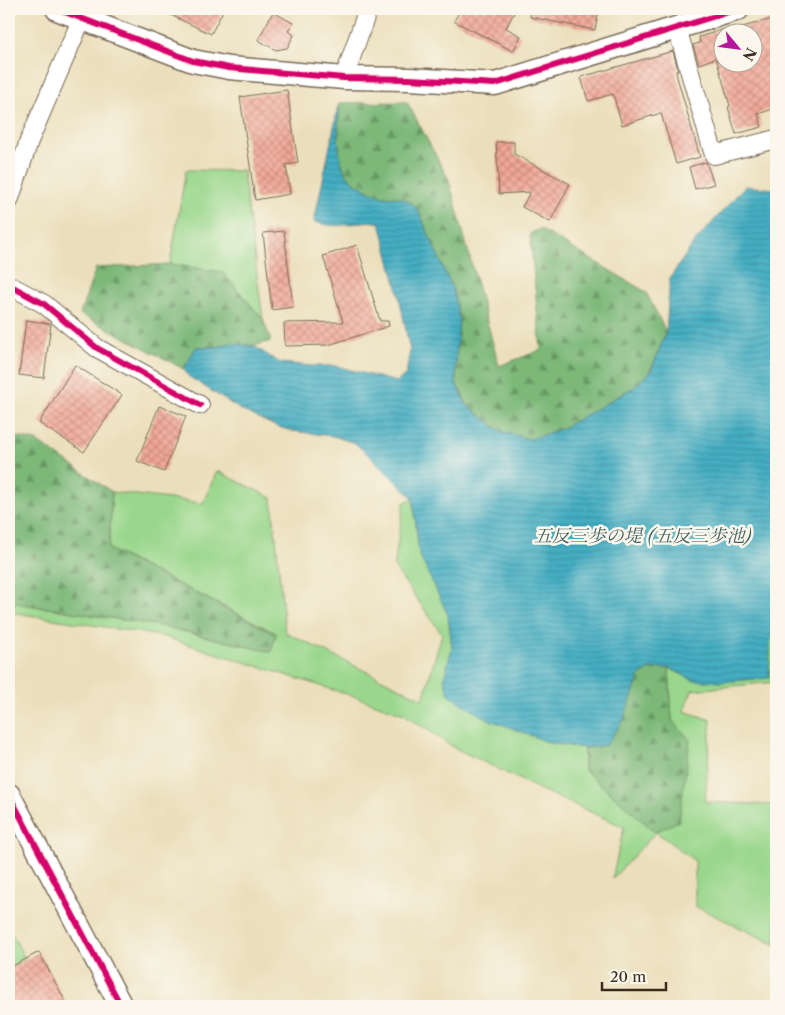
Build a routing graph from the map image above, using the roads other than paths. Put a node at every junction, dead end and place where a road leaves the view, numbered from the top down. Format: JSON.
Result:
{"nodes":[{"id":1,"x":57,"y":9,"type":"edge"},
{"id":2,"x":368,"y":9,"type":"edge"},
{"id":3,"x":738,"y":9,"type":"edge"},
{"id":4,"x":82,"y":18,"type":"junction"},
{"id":5,"x":677,"y":28,"type":"junction"},
{"id":6,"x":344,"y":78,"type":"junction"},
{"id":7,"x":776,"y":139,"type":"edge"},
{"id":8,"x":9,"y":200,"type":"edge"},
{"id":9,"x":9,"y":285,"type":"edge"},
{"id":10,"x":200,"y":405,"type":"dead end"},
{"id":11,"x":9,"y":795,"type":"edge"},
{"id":12,"x":121,"y":1006,"type":"edge"}],
"edges":[{"from":1,"to":4,"type":"street"},
{"from":2,"to":6,"type":"street"},
{"from":3,"to":5,"type":"street"},
{"from":4,"to":6,"type":"street"},
{"from":4,"to":8,"type":"street"},
{"from":5,"to":6,"type":"street"},
{"from":5,"to":7,"type":"street"},
{"from":9,"to":10,"type":"street"},
{"from":11,"to":12,"type":"street"}]}
